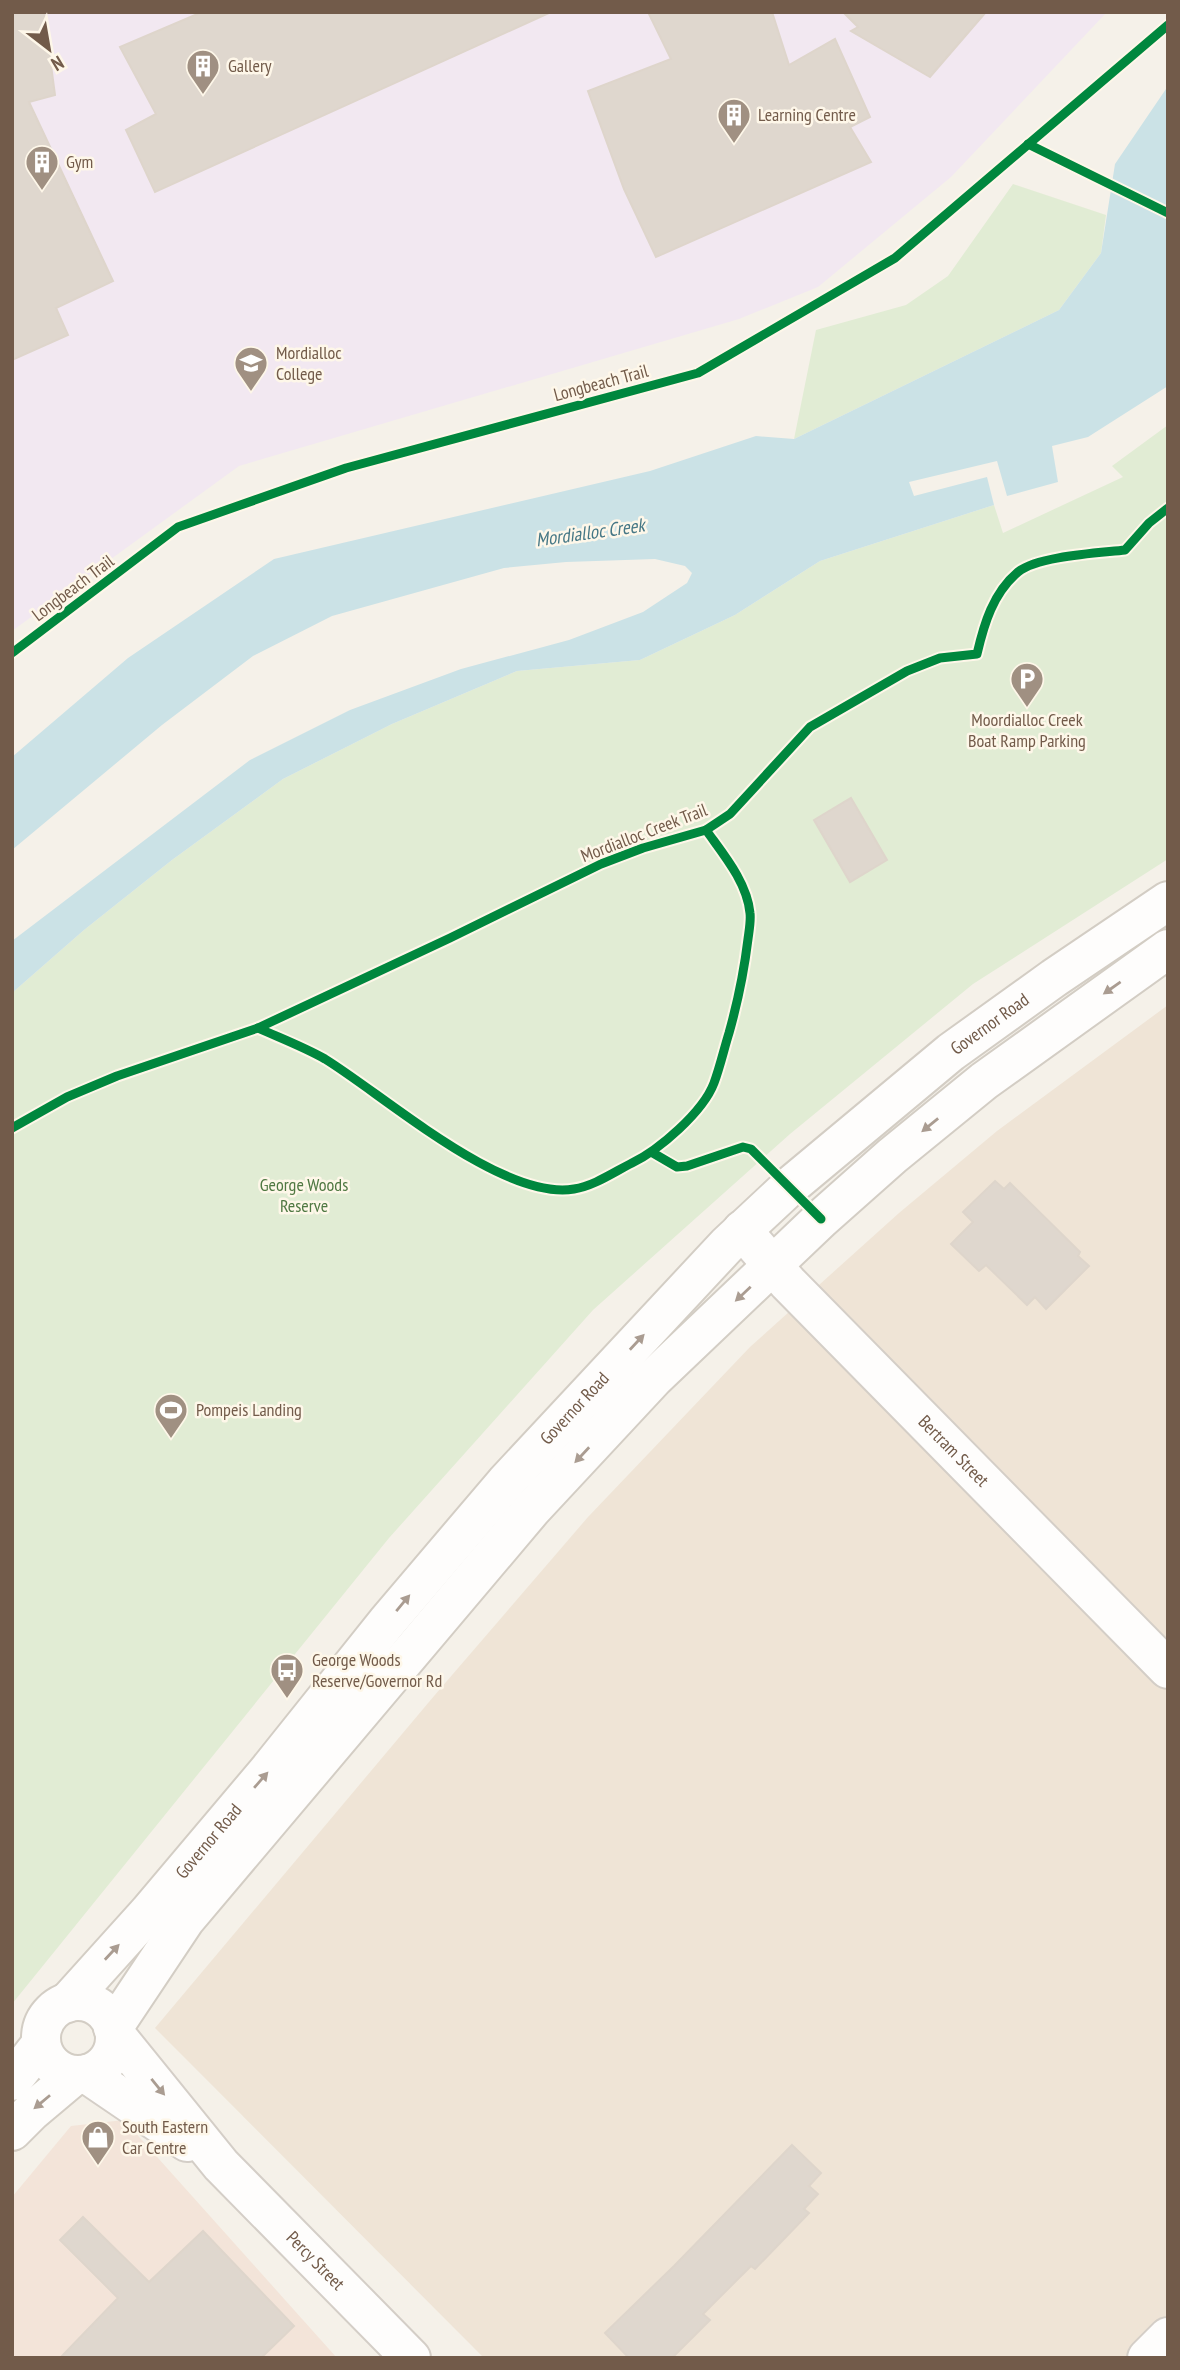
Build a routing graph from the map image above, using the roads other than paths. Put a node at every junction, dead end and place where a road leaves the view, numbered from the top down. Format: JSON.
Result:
{"nodes":[{"id":1,"x":1168,"y":901,"type":"edge"},
{"id":2,"x":1168,"y":949,"type":"edge"},
{"id":3,"x":742,"y":1230,"type":"junction"},
{"id":4,"x":772,"y":1267,"type":"junction"},
{"id":5,"x":1168,"y":1670,"type":"edge"},
{"id":6,"x":67,"y":2003,"type":"junction"},
{"id":7,"x":114,"y":2031,"type":"junction"},
{"id":8,"x":41,"y":2044,"type":"junction"},
{"id":9,"x":81,"y":2075,"type":"junction"},
{"id":10,"x":12,"y":2081,"type":"edge"},
{"id":11,"x":12,"y":2131,"type":"edge"},
{"id":12,"x":220,"y":2165,"type":"junction"},
{"id":13,"x":1168,"y":2337,"type":"edge"},
{"id":14,"x":411,"y":2358,"type":"edge"},
{"id":15,"x":1147,"y":2358,"type":"edge"}],
"edges":[{"from":1,"to":3,"type":"street","name":"Governor Road"},
{"from":2,"to":4,"type":"street","name":"Governor Road","one_way":true},
{"from":3,"to":4,"type":"street","name":"Bertram Street"},
{"from":6,"to":3,"type":"street","name":"Governor Road","one_way":true},
{"from":4,"to":5,"type":"street","name":"Bertram Street"},
{"from":4,"to":7,"type":"street","name":"Governor Road","one_way":true},
{"from":6,"to":7,"type":"street"},
{"from":6,"to":8,"type":"street"},
{"from":7,"to":9,"type":"street"},
{"from":7,"to":12,"type":"street","name":"Percy Street","one_way":true},
{"from":8,"to":9,"type":"street"},
{"from":8,"to":10,"type":"street"},
{"from":9,"to":11,"type":"street","one_way":true},
{"from":9,"to":12,"type":"street","name":"Percy Street"},
{"from":12,"to":14,"type":"street","name":"Percy Street"},
{"from":13,"to":15,"type":"street"}]}
